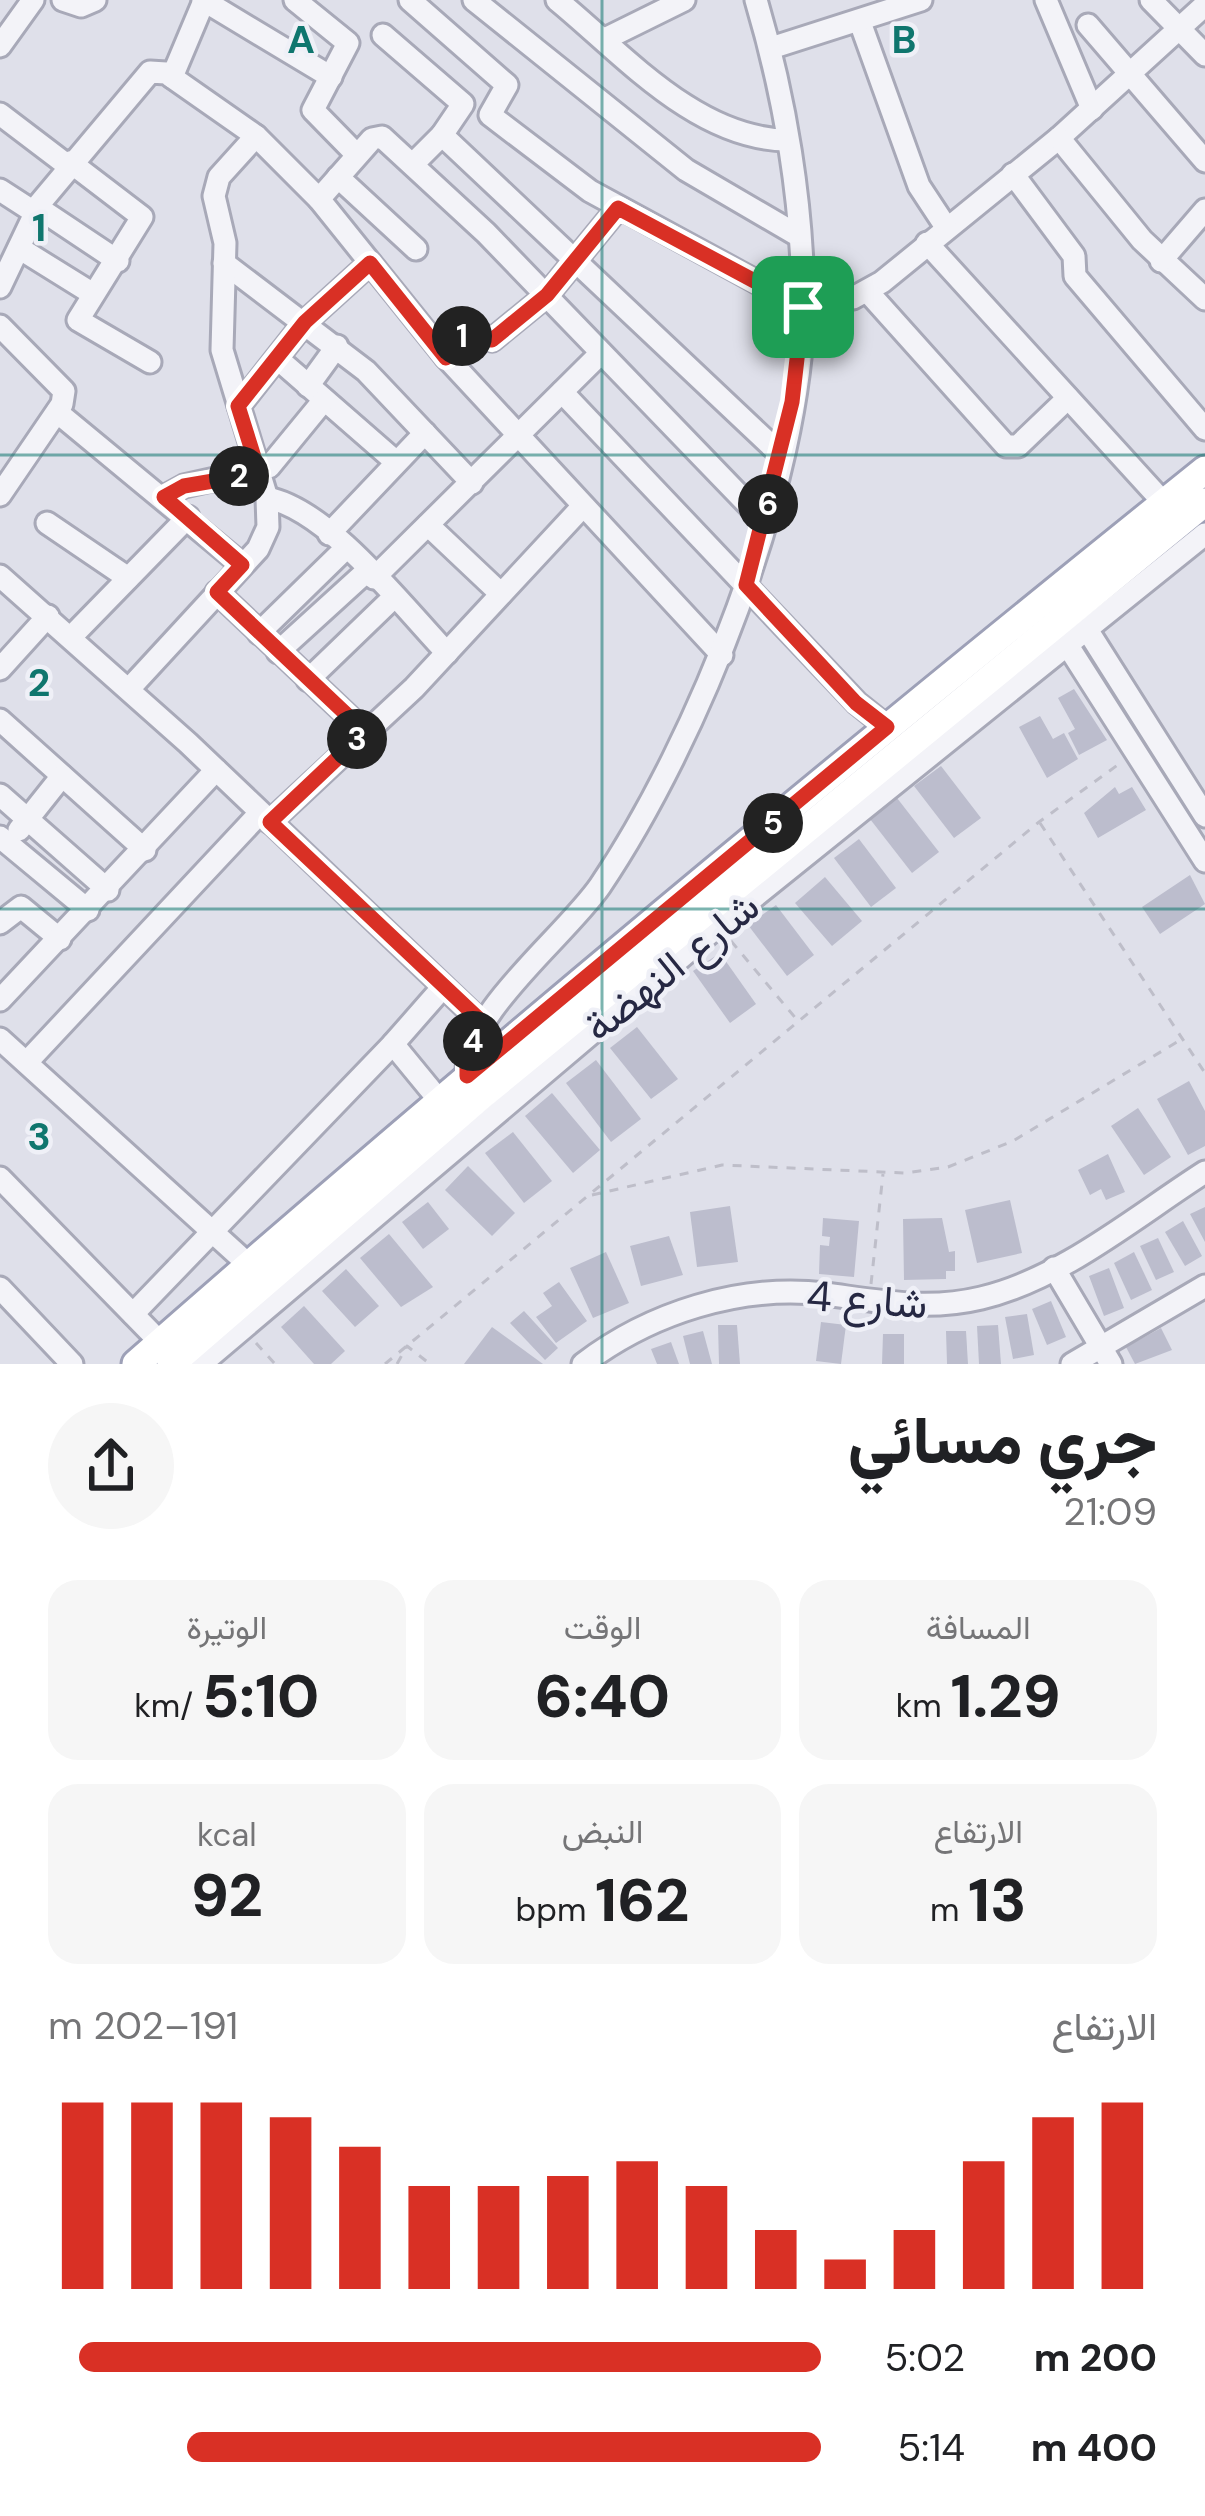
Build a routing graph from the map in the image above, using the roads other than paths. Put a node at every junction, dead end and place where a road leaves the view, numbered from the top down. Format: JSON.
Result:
{"nodes":[{"id":1,"x":33,"y":0,"type":"edge"},
{"id":2,"x":63,"y":0,"type":"edge"},
{"id":3,"x":95,"y":0,"type":"edge"},
{"id":4,"x":296,"y":0,"type":"edge"},
{"id":5,"x":410,"y":0,"type":"edge"},
{"id":6,"x":474,"y":0,"type":"edge"},
{"id":7,"x":557,"y":0,"type":"edge"},
{"id":8,"x":684,"y":0,"type":"edge"},
{"id":9,"x":757,"y":0,"type":"edge"},
{"id":10,"x":921,"y":0,"type":"edge"},
{"id":11,"x":1046,"y":0,"type":"edge"},
{"id":12,"x":1151,"y":0,"type":"edge"},
{"id":13,"x":211,"y":2,"type":"edge"},
{"id":14,"x":1205,"y":5,"type":"edge"},
{"id":15,"x":860,"y":22,"type":"junction"},
{"id":16,"x":1088,"y":25,"type":"dead end"},
{"id":17,"x":1178,"y":29,"type":"junction"},
{"id":18,"x":383,"y":34,"type":"dead end"},
{"id":19,"x":604,"y":39,"type":"junction"},
{"id":20,"x":0,"y":46,"type":"edge"},
{"id":21,"x":771,"y":48,"type":"junction"},
{"id":22,"x":1205,"y":56,"type":"edge"},
{"id":23,"x":172,"y":76,"type":"junction"},
{"id":24,"x":331,"y":77,"type":"junction"},
{"id":25,"x":1129,"y":77,"type":"junction"},
{"id":26,"x":1091,"y":109,"type":"junction"},
{"id":27,"x":0,"y":114,"type":"edge"},
{"id":28,"x":442,"y":135,"type":"junction"},
{"id":29,"x":256,"y":136,"type":"junction"},
{"id":30,"x":1060,"y":138,"type":"junction"},
{"id":31,"x":787,"y":140,"type":"junction"},
{"id":32,"x":357,"y":155,"type":"junction"},
{"id":33,"x":1205,"y":161,"type":"edge"},
{"id":34,"x":414,"y":163,"type":"junction"},
{"id":35,"x":69,"y":164,"type":"junction"},
{"id":36,"x":1013,"y":174,"type":"junction"},
{"id":37,"x":338,"y":177,"type":"junction"},
{"id":38,"x":0,"y":190,"type":"edge"},
{"id":39,"x":319,"y":199,"type":"junction"},
{"id":40,"x":618,"y":208,"type":"junction"},
{"id":41,"x":36,"y":209,"type":"junction"},
{"id":42,"x":1205,"y":210,"type":"edge"},
{"id":43,"x":946,"y":227,"type":"junction"},
{"id":44,"x":799,"y":236,"type":"junction"},
{"id":45,"x":927,"y":243,"type":"junction"},
{"id":46,"x":416,"y":249,"type":"dead end"},
{"id":47,"x":12,"y":252,"type":"edge"},
{"id":48,"x":1161,"y":260,"type":"junction"},
{"id":49,"x":118,"y":262,"type":"junction"},
{"id":50,"x":224,"y":263,"type":"junction"},
{"id":51,"x":370,"y":263,"type":"junction"},
{"id":52,"x":575,"y":263,"type":"junction"},
{"id":53,"x":0,"y":287,"type":"edge"},
{"id":54,"x":868,"y":292,"type":"junction"},
{"id":55,"x":93,"y":294,"type":"junction"},
{"id":56,"x":547,"y":295,"type":"junction"},
{"id":57,"x":1205,"y":299,"type":"edge"},
{"id":58,"x":803,"y":307,"type":"junction"},
{"id":59,"x":305,"y":322,"type":"junction"},
{"id":60,"x":0,"y":326,"type":"edge"},
{"id":61,"x":337,"y":346,"type":"junction"},
{"id":62,"x":601,"y":353,"type":"junction"},
{"id":63,"x":446,"y":358,"type":"junction"},
{"id":64,"x":278,"y":359,"type":"junction"},
{"id":65,"x":150,"y":362,"type":"dead end"},
{"id":66,"x":562,"y":392,"type":"junction"},
{"id":67,"x":316,"y":393,"type":"junction"},
{"id":68,"x":1068,"y":398,"type":"junction"},
{"id":69,"x":238,"y":406,"type":"junction"},
{"id":70,"x":57,"y":412,"type":"junction"},
{"id":71,"x":1205,"y":429,"type":"edge"},
{"id":72,"x":424,"y":433,"type":"junction"},
{"id":73,"x":517,"y":436,"type":"junction"},
{"id":74,"x":780,"y":454,"type":"junction"},
{"id":75,"x":395,"y":461,"type":"junction"},
{"id":76,"x":1205,"y":470,"type":"edge"},
{"id":77,"x":259,"y":473,"type":"junction"},
{"id":78,"x":472,"y":483,"type":"junction"},
{"id":79,"x":0,"y":495,"type":"edge"},
{"id":80,"x":164,"y":497,"type":"junction"},
{"id":81,"x":267,"y":498,"type":"junction"},
{"id":82,"x":1205,"y":502,"type":"edge"},
{"id":83,"x":1164,"y":503,"type":"junction"},
{"id":84,"x":583,"y":506,"type":"junction"},
{"id":85,"x":188,"y":517,"type":"junction"},
{"id":86,"x":763,"y":520,"type":"junction"},
{"id":87,"x":47,"y":523,"type":"dead end"},
{"id":88,"x":428,"y":525,"type":"junction"},
{"id":89,"x":1205,"y":534,"type":"edge"},
{"id":90,"x":337,"y":542,"type":"junction"},
{"id":91,"x":242,"y":565,"type":"junction"},
{"id":92,"x":370,"y":574,"type":"junction"},
{"id":93,"x":0,"y":576,"type":"edge"},
{"id":94,"x":128,"y":578,"type":"junction"},
{"id":95,"x":746,"y":585,"type":"junction"},
{"id":96,"x":217,"y":592,"type":"junction"},
{"id":97,"x":501,"y":594,"type":"junction"},
{"id":98,"x":393,"y":598,"type":"junction"},
{"id":99,"x":48,"y":616,"type":"junction"},
{"id":100,"x":1088,"y":631,"type":"junction"},
{"id":101,"x":259,"y":633,"type":"junction"},
{"id":102,"x":72,"y":636,"type":"junction"},
{"id":103,"x":1068,"y":646,"type":"junction"},
{"id":104,"x":278,"y":652,"type":"junction"},
{"id":105,"x":447,"y":653,"type":"junction"},
{"id":106,"x":722,"y":655,"type":"junction"},
{"id":107,"x":0,"y":669,"type":"edge"},
{"id":108,"x":308,"y":680,"type":"junction"},
{"id":109,"x":933,"y":687,"type":"junction"},
{"id":110,"x":129,"y":689,"type":"junction"},
{"id":111,"x":958,"y":719,"type":"junction"},
{"id":112,"x":0,"y":720,"type":"edge"},
{"id":113,"x":887,"y":727,"type":"junction"},
{"id":114,"x":365,"y":732,"type":"junction"},
{"id":115,"x":217,"y":770,"type":"junction"},
{"id":116,"x":62,"y":776,"type":"junction"},
{"id":117,"x":0,"y":795,"type":"edge"},
{"id":118,"x":1205,"y":816,"type":"edge"},
{"id":119,"x":265,"y":818,"type":"junction"},
{"id":120,"x":28,"y":821,"type":"junction"},
{"id":121,"x":3,"y":845,"type":"edge"},
{"id":122,"x":145,"y":850,"type":"junction"},
{"id":123,"x":1205,"y":861,"type":"edge"},
{"id":124,"x":108,"y":890,"type":"junction"},
{"id":125,"x":88,"y":910,"type":"junction"},
{"id":126,"x":0,"y":923,"type":"edge"},
{"id":127,"x":60,"y":939,"type":"junction"},
{"id":128,"x":443,"y":987,"type":"junction"},
{"id":129,"x":0,"y":1000,"type":"edge"},
{"id":130,"x":482,"y":1022,"type":"junction"},
{"id":131,"x":0,"y":1039,"type":"edge"},
{"id":132,"x":393,"y":1044,"type":"junction"},
{"id":133,"x":27,"y":1062,"type":"junction"},
{"id":134,"x":467,"y":1076,"type":"junction"},
{"id":135,"x":440,"y":1100,"type":"junction"},
{"id":136,"x":1205,"y":1172,"type":"edge"},
{"id":137,"x":0,"y":1178,"type":"edge"},
{"id":138,"x":213,"y":1232,"type":"junction"},
{"id":139,"x":249,"y":1265,"type":"junction"},
{"id":140,"x":1054,"y":1268,"type":"junction"},
{"id":141,"x":1205,"y":1286,"type":"edge"},
{"id":142,"x":0,"y":1288,"type":"edge"},
{"id":143,"x":133,"y":1314,"type":"junction"},
{"id":144,"x":166,"y":1353,"type":"edge"},
{"id":145,"x":1107,"y":1357,"type":"edge"},
{"id":146,"x":72,"y":1364,"type":"edge"},
{"id":147,"x":136,"y":1364,"type":"edge"},
{"id":148,"x":201,"y":1364,"type":"edge"},
{"id":149,"x":583,"y":1364,"type":"edge"},
{"id":150,"x":1072,"y":1364,"type":"edge"}],
"edges":[{"from":1,"to":20,"type":"street"},
{"from":2,"to":3,"type":"street"},
{"from":4,"to":24,"type":"street"},
{"from":5,"to":40,"type":"street"},
{"from":6,"to":44,"type":"street"},
{"from":7,"to":19,"type":"street"},
{"from":8,"to":19,"type":"street"},
{"from":9,"to":21,"type":"street"},
{"from":10,"to":15,"type":"street"},
{"from":11,"to":26,"type":"street"},
{"from":12,"to":17,"type":"street"},
{"from":13,"to":23,"type":"street"},
{"from":13,"to":24,"type":"street"},
{"from":14,"to":17,"type":"street"},
{"from":15,"to":21,"type":"street"},
{"from":15,"to":43,"type":"street"},
{"from":16,"to":25,"type":"street"},
{"from":17,"to":22,"type":"street"},
{"from":17,"to":25,"type":"street"},
{"from":18,"to":28,"type":"street"},
{"from":19,"to":31,"type":"street"},
{"from":21,"to":31,"type":"street"},
{"from":23,"to":29,"type":"street"},
{"from":23,"to":35,"type":"street"},
{"from":24,"to":32,"type":"street"},
{"from":25,"to":26,"type":"street"},
{"from":25,"to":33,"type":"street"},
{"from":26,"to":30,"type":"street"},
{"from":27,"to":35,"type":"street"},
{"from":28,"to":34,"type":"street"},
{"from":28,"to":52,"type":"street"},
{"from":29,"to":39,"type":"street"},
{"from":29,"to":50,"type":"street"},
{"from":30,"to":36,"type":"street"},
{"from":30,"to":48,"type":"street"},
{"from":31,"to":44,"type":"street"},
{"from":32,"to":34,"type":"street"},
{"from":32,"to":37,"type":"street"},
{"from":34,"to":56,"type":"street"},
{"from":35,"to":41,"type":"street"},
{"from":35,"to":49,"type":"street"},
{"from":36,"to":43,"type":"street"},
{"from":36,"to":71,"type":"street"},
{"from":37,"to":39,"type":"street"},
{"from":37,"to":46,"type":"street"},
{"from":38,"to":41,"type":"street"},
{"from":39,"to":51,"type":"street"},
{"from":40,"to":52,"type":"street"},
{"from":40,"to":58,"type":"street"},
{"from":41,"to":47,"type":"street"},
{"from":41,"to":49,"type":"street"},
{"from":42,"to":48,"type":"street"},
{"from":43,"to":45,"type":"street"},
{"from":44,"to":58,"type":"street"},
{"from":45,"to":54,"type":"street"},
{"from":45,"to":68,"type":"street"},
{"from":47,"to":53,"type":"street"},
{"from":47,"to":55,"type":"street"},
{"from":48,"to":57,"type":"street"},
{"from":49,"to":55,"type":"street"},
{"from":50,"to":59,"type":"street"},
{"from":50,"to":69,"type":"street"},
{"from":51,"to":59,"type":"street"},
{"from":51,"to":63,"type":"street"},
{"from":52,"to":56,"type":"street"},
{"from":52,"to":74,"type":"street"},
{"from":54,"to":58,"type":"street"},
{"from":54,"to":68,"type":"street"},
{"from":55,"to":65,"type":"street"},
{"from":56,"to":62,"type":"street"},
{"from":56,"to":63,"type":"street"},
{"from":58,"to":74,"type":"street"},
{"from":59,"to":61,"type":"street"},
{"from":59,"to":64,"type":"street"},
{"from":60,"to":70,"type":"street"},
{"from":61,"to":67,"type":"street"},
{"from":61,"to":72,"type":"street"},
{"from":62,"to":66,"type":"street"},
{"from":62,"to":86,"type":"street"},
{"from":63,"to":73,"type":"street"},
{"from":64,"to":67,"type":"street"},
{"from":64,"to":69,"type":"street"},
{"from":66,"to":73,"type":"street"},
{"from":66,"to":95,"type":"street"},
{"from":67,"to":75,"type":"street"},
{"from":67,"to":77,"type":"street"},
{"from":68,"to":83,"type":"street"},
{"from":69,"to":77,"type":"street"},
{"from":70,"to":79,"type":"street"},
{"from":70,"to":80,"type":"street"},
{"from":72,"to":75,"type":"street"},
{"from":72,"to":78,"type":"street"},
{"from":73,"to":78,"type":"street"},
{"from":73,"to":84,"type":"street"},
{"from":74,"to":86,"type":"street"},
{"from":75,"to":90,"type":"street"},
{"from":76,"to":83,"type":"main road"},
{"from":77,"to":80,"type":"street"},
{"from":77,"to":81,"type":"street"},
{"from":78,"to":88,"type":"street"},
{"from":80,"to":85,"type":"street"},
{"from":81,"to":90,"type":"street"},
{"from":81,"to":91,"type":"street"},
{"from":82,"to":111,"type":"main road"},
{"from":83,"to":109,"type":"main road"},
{"from":84,"to":97,"type":"street"},
{"from":84,"to":106,"type":"street"},
{"from":85,"to":91,"type":"street"},
{"from":85,"to":94,"type":"street"},
{"from":86,"to":95,"type":"street"},
{"from":87,"to":94,"type":"street"},
{"from":88,"to":92,"type":"street"},
{"from":88,"to":97,"type":"street"},
{"from":89,"to":100,"type":"street","name":"شارع النهضة"},
{"from":90,"to":92,"type":"street"},
{"from":90,"to":101,"type":"street"},
{"from":91,"to":96,"type":"street"},
{"from":92,"to":98,"type":"street"},
{"from":92,"to":104,"type":"street"},
{"from":93,"to":99,"type":"street"},
{"from":94,"to":102,"type":"street"},
{"from":95,"to":106,"type":"street"},
{"from":95,"to":113,"type":"street"},
{"from":96,"to":101,"type":"street"},
{"from":96,"to":110,"type":"street"},
{"from":97,"to":105,"type":"street"},
{"from":98,"to":105,"type":"street"},
{"from":98,"to":108,"type":"street"},
{"from":99,"to":102,"type":"street"},
{"from":99,"to":107,"type":"street"},
{"from":100,"to":103,"type":"street","name":"شارع النهضة"},
{"from":100,"to":118,"type":"street"},
{"from":101,"to":104,"type":"street"},
{"from":102,"to":110,"type":"street"},
{"from":103,"to":111,"type":"street","name":"شارع النهضة"},
{"from":103,"to":123,"type":"street"},
{"from":104,"to":108,"type":"street"},
{"from":105,"to":114,"type":"street"},
{"from":106,"to":130,"type":"street"},
{"from":108,"to":114,"type":"street"},
{"from":109,"to":111,"type":"main road"},
{"from":109,"to":113,"type":"main road"},
{"from":110,"to":115,"type":"street"},
{"from":111,"to":144,"type":"main road"},
{"from":111,"to":148,"type":"street","name":"شارع النهضة"},
{"from":112,"to":116,"type":"street"},
{"from":113,"to":134,"type":"main road"},
{"from":114,"to":119,"type":"street"},
{"from":115,"to":119,"type":"street"},
{"from":115,"to":122,"type":"street"},
{"from":116,"to":120,"type":"street"},
{"from":116,"to":122,"type":"street"},
{"from":117,"to":120,"type":"street"},
{"from":119,"to":128,"type":"street"},
{"from":119,"to":133,"type":"street"},
{"from":120,"to":121,"type":"street"},
{"from":120,"to":124,"type":"street"},
{"from":121,"to":125,"type":"street"},
{"from":122,"to":124,"type":"street"},
{"from":124,"to":125,"type":"street"},
{"from":125,"to":127,"type":"street"},
{"from":126,"to":127,"type":"street"},
{"from":127,"to":129,"type":"street"},
{"from":128,"to":130,"type":"street"},
{"from":128,"to":132,"type":"street"},
{"from":130,"to":134,"type":"street"},
{"from":131,"to":133,"type":"street"},
{"from":132,"to":135,"type":"street"},
{"from":132,"to":138,"type":"street"},
{"from":133,"to":138,"type":"street"},
{"from":134,"to":135,"type":"main road"},
{"from":135,"to":139,"type":"main road"},
{"from":136,"to":140,"type":"street","name":"شارع 4"},
{"from":137,"to":143,"type":"street"},
{"from":138,"to":139,"type":"street"},
{"from":138,"to":143,"type":"street"},
{"from":139,"to":144,"type":"main road"},
{"from":140,"to":145,"type":"street"},
{"from":140,"to":149,"type":"street","name":"شارع 4"},
{"from":141,"to":145,"type":"street"},
{"from":142,"to":146,"type":"street"},
{"from":143,"to":144,"type":"street"},
{"from":144,"to":147,"type":"main road"},
{"from":145,"to":150,"type":"street"}]}
